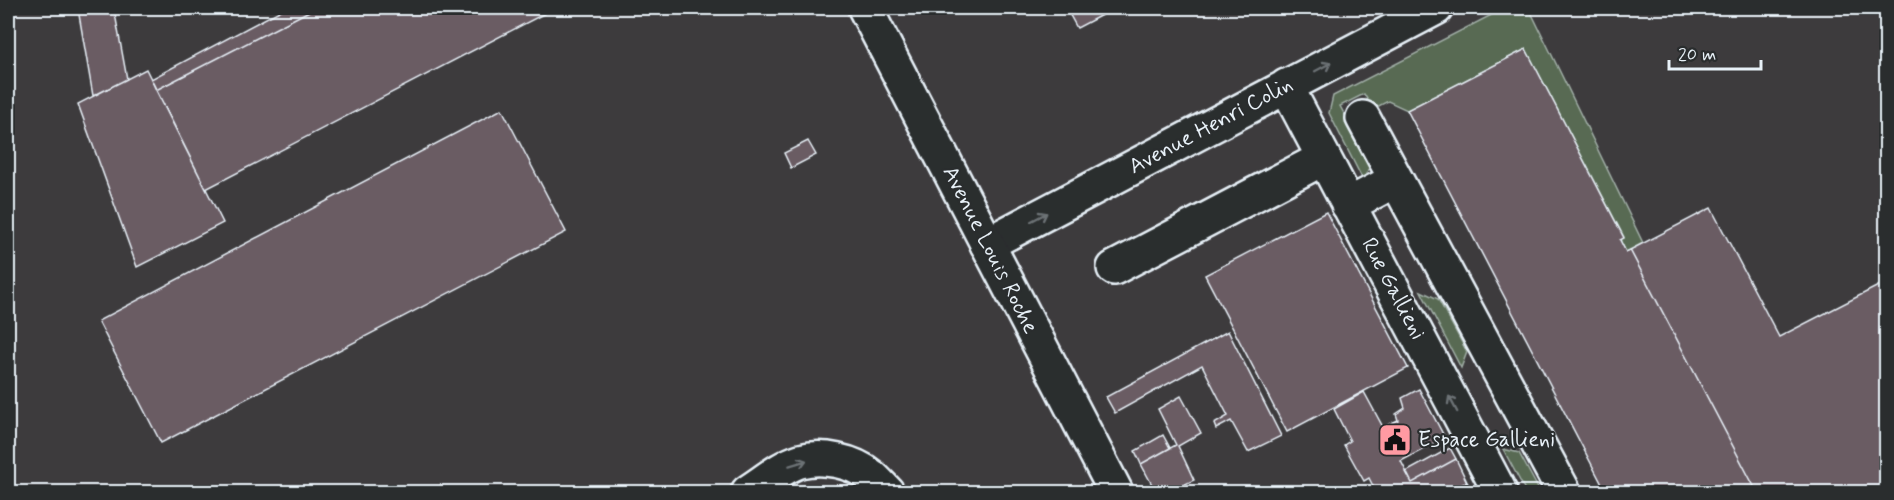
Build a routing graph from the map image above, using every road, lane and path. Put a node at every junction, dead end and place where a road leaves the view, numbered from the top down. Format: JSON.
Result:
{"nodes":[{"id":1,"x":866,"y":8,"type":"edge"},
{"id":2,"x":1436,"y":8,"type":"edge"},
{"id":3,"x":1286,"y":86,"type":"junction"},
{"id":4,"x":1363,"y":118,"type":"dead end"},
{"id":5,"x":1324,"y":158,"type":"junction"},
{"id":6,"x":1396,"y":180,"type":"junction"},
{"id":7,"x":1348,"y":205,"type":"junction"},
{"id":8,"x":987,"y":244,"type":"junction"},
{"id":9,"x":1114,"y":268,"type":"dead end"},
{"id":10,"x":748,"y":492,"type":"edge"},
{"id":11,"x":887,"y":492,"type":"edge"},
{"id":12,"x":1116,"y":492,"type":"edge"},
{"id":13,"x":1500,"y":492,"type":"edge"},
{"id":14,"x":1564,"y":492,"type":"edge"}],
"edges":[{"from":1,"to":8,"type":"street","name":"Avenue Louis Roche"},
{"from":3,"to":2,"type":"street","name":"Avenue Henri Colin","one_way":true},
{"from":3,"to":5,"type":"street","name":"Rue Gallieni"},
{"from":8,"to":3,"type":"street","name":"Avenue Henri Colin","one_way":true},
{"from":4,"to":6,"type":"street"},
{"from":5,"to":7,"type":"street","name":"Rue Gallieni"},
{"from":5,"to":9,"type":"street"},
{"from":6,"to":7,"type":"street"},
{"from":6,"to":14,"type":"street"},
{"from":13,"to":7,"type":"street","name":"Rue Gallieni","one_way":true},
{"from":8,"to":12,"type":"street","name":"Avenue Louis Roche"},
{"from":10,"to":11,"type":"street","one_way":true}]}
